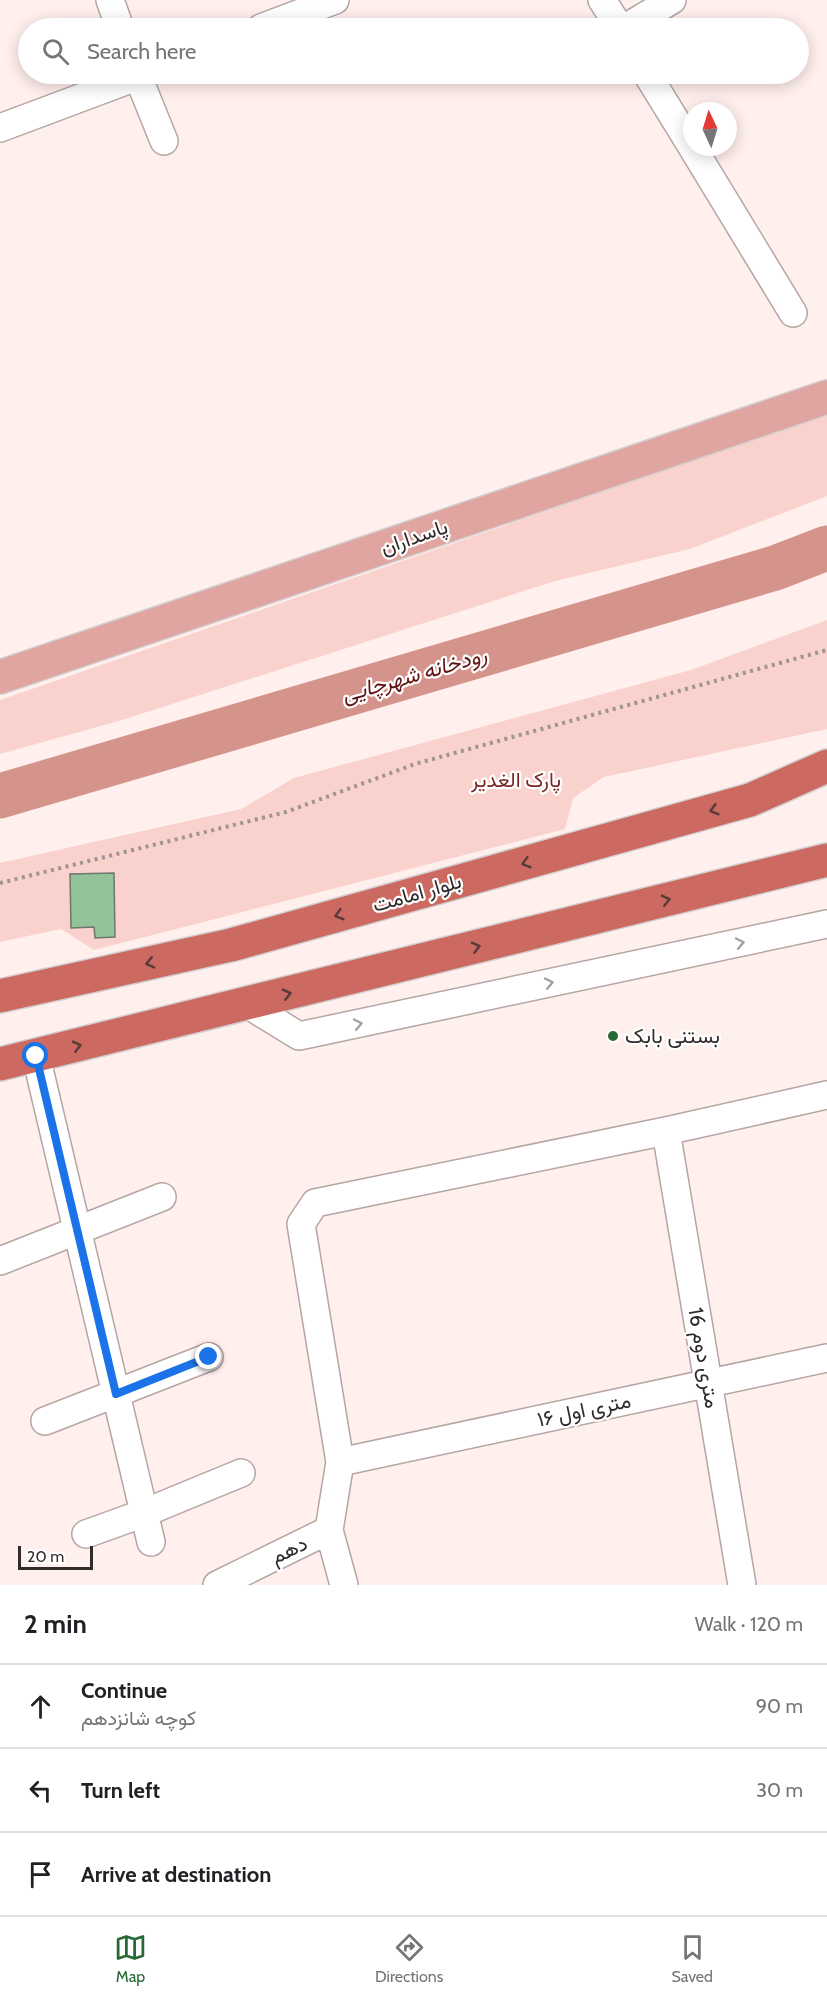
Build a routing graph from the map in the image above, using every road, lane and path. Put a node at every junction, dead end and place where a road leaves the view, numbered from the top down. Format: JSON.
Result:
{"nodes":[{"id":1,"x":110,"y":0,"type":"edge"},
{"id":2,"x":335,"y":0,"type":"edge"},
{"id":3,"x":602,"y":0,"type":"edge"},
{"id":4,"x":672,"y":0,"type":"edge"},
{"id":5,"x":116,"y":18,"type":"edge"},
{"id":6,"x":287,"y":18,"type":"edge"},
{"id":7,"x":614,"y":18,"type":"edge"},
{"id":8,"x":642,"y":18,"type":"edge"},
{"id":9,"x":114,"y":84,"type":"edge"},
{"id":10,"x":144,"y":84,"type":"edge"},
{"id":11,"x":653,"y":84,"type":"edge"},
{"id":12,"x":0,"y":128,"type":"edge"},
{"id":13,"x":683,"y":132,"type":"edge"},
{"id":14,"x":164,"y":141,"type":"dead end"},
{"id":15,"x":697,"y":156,"type":"edge"},
{"id":16,"x":793,"y":313,"type":"dead end"},
{"id":17,"x":827,"y":397,"type":"edge"},
{"id":18,"x":827,"y":650,"type":"edge"},
{"id":19,"x":0,"y":676,"type":"edge"},
{"id":20,"x":827,"y":766,"type":"edge"},
{"id":21,"x":827,"y":792,"type":"edge"},
{"id":22,"x":750,"y":800,"type":"junction"},
{"id":23,"x":827,"y":847,"type":"edge"},
{"id":24,"x":813,"y":863,"type":"edge"},
{"id":25,"x":0,"y":883,"type":"edge"},
{"id":26,"x":827,"y":924,"type":"edge"},
{"id":27,"x":0,"y":996,"type":"edge"},
{"id":28,"x":247,"y":1004,"type":"junction"},
{"id":29,"x":36,"y":1056,"type":"junction"},
{"id":30,"x":0,"y":1064,"type":"edge"},
{"id":31,"x":827,"y":1095,"type":"edge"},
{"id":32,"x":666,"y":1131,"type":"junction"},
{"id":33,"x":162,"y":1197,"type":"dead end"},
{"id":34,"x":77,"y":1231,"type":"junction"},
{"id":35,"x":0,"y":1261,"type":"edge"},
{"id":36,"x":209,"y":1357,"type":"dead end"},
{"id":37,"x":827,"y":1358,"type":"edge"},
{"id":38,"x":708,"y":1384,"type":"junction"},
{"id":39,"x":116,"y":1394,"type":"junction"},
{"id":40,"x":45,"y":1421,"type":"dead end"},
{"id":41,"x":340,"y":1462,"type":"junction"},
{"id":42,"x":241,"y":1473,"type":"dead end"},
{"id":43,"x":144,"y":1513,"type":"junction"},
{"id":44,"x":329,"y":1530,"type":"junction"},
{"id":45,"x":86,"y":1534,"type":"dead end"},
{"id":46,"x":151,"y":1542,"type":"dead end"},
{"id":47,"x":217,"y":1585,"type":"edge"},
{"id":48,"x":344,"y":1585,"type":"edge"},
{"id":49,"x":742,"y":1585,"type":"edge"}],
"edges":[{"from":1,"to":5,"type":"street"},
{"from":2,"to":6,"type":"street"},
{"from":3,"to":7,"type":"street"},
{"from":4,"to":8,"type":"street"},
{"from":9,"to":12,"type":"street"},
{"from":10,"to":14,"type":"street"},
{"from":11,"to":13,"type":"street"},
{"from":15,"to":16,"type":"street"},
{"from":17,"to":19,"type":"main road","name":"پاسداران"},
{"from":18,"to":25,"type":"path"},
{"from":20,"to":22,"type":"highway","name":"بلوار امامت"},
{"from":21,"to":22,"type":"highway"},
{"from":22,"to":27,"type":"highway","name":"بلوار امامت","one_way":true},
{"from":23,"to":24,"type":"highway"},
{"from":28,"to":24,"type":"highway","one_way":true},
{"from":28,"to":26,"type":"street","one_way":true},
{"from":29,"to":28,"type":"highway","one_way":true},
{"from":29,"to":30,"type":"highway"},
{"from":29,"to":34,"type":"street"},
{"from":31,"to":32,"type":"street"},
{"from":32,"to":38,"type":"street","name":"16 متری دوم"},
{"from":32,"to":41,"type":"street"},
{"from":33,"to":34,"type":"street"},
{"from":34,"to":35,"type":"street"},
{"from":34,"to":39,"type":"street"},
{"from":36,"to":39,"type":"street"},
{"from":37,"to":38,"type":"street","name":"۱۶ متری اول"},
{"from":38,"to":41,"type":"street","name":"۱۶ متری اول"},
{"from":38,"to":49,"type":"street","name":"16 متری دوم"},
{"from":39,"to":40,"type":"street"},
{"from":39,"to":43,"type":"street"},
{"from":41,"to":44,"type":"street"},
{"from":42,"to":43,"type":"street"},
{"from":43,"to":45,"type":"street"},
{"from":43,"to":46,"type":"street"},
{"from":44,"to":47,"type":"street","name":"دهم"},
{"from":44,"to":48,"type":"street"}]}
